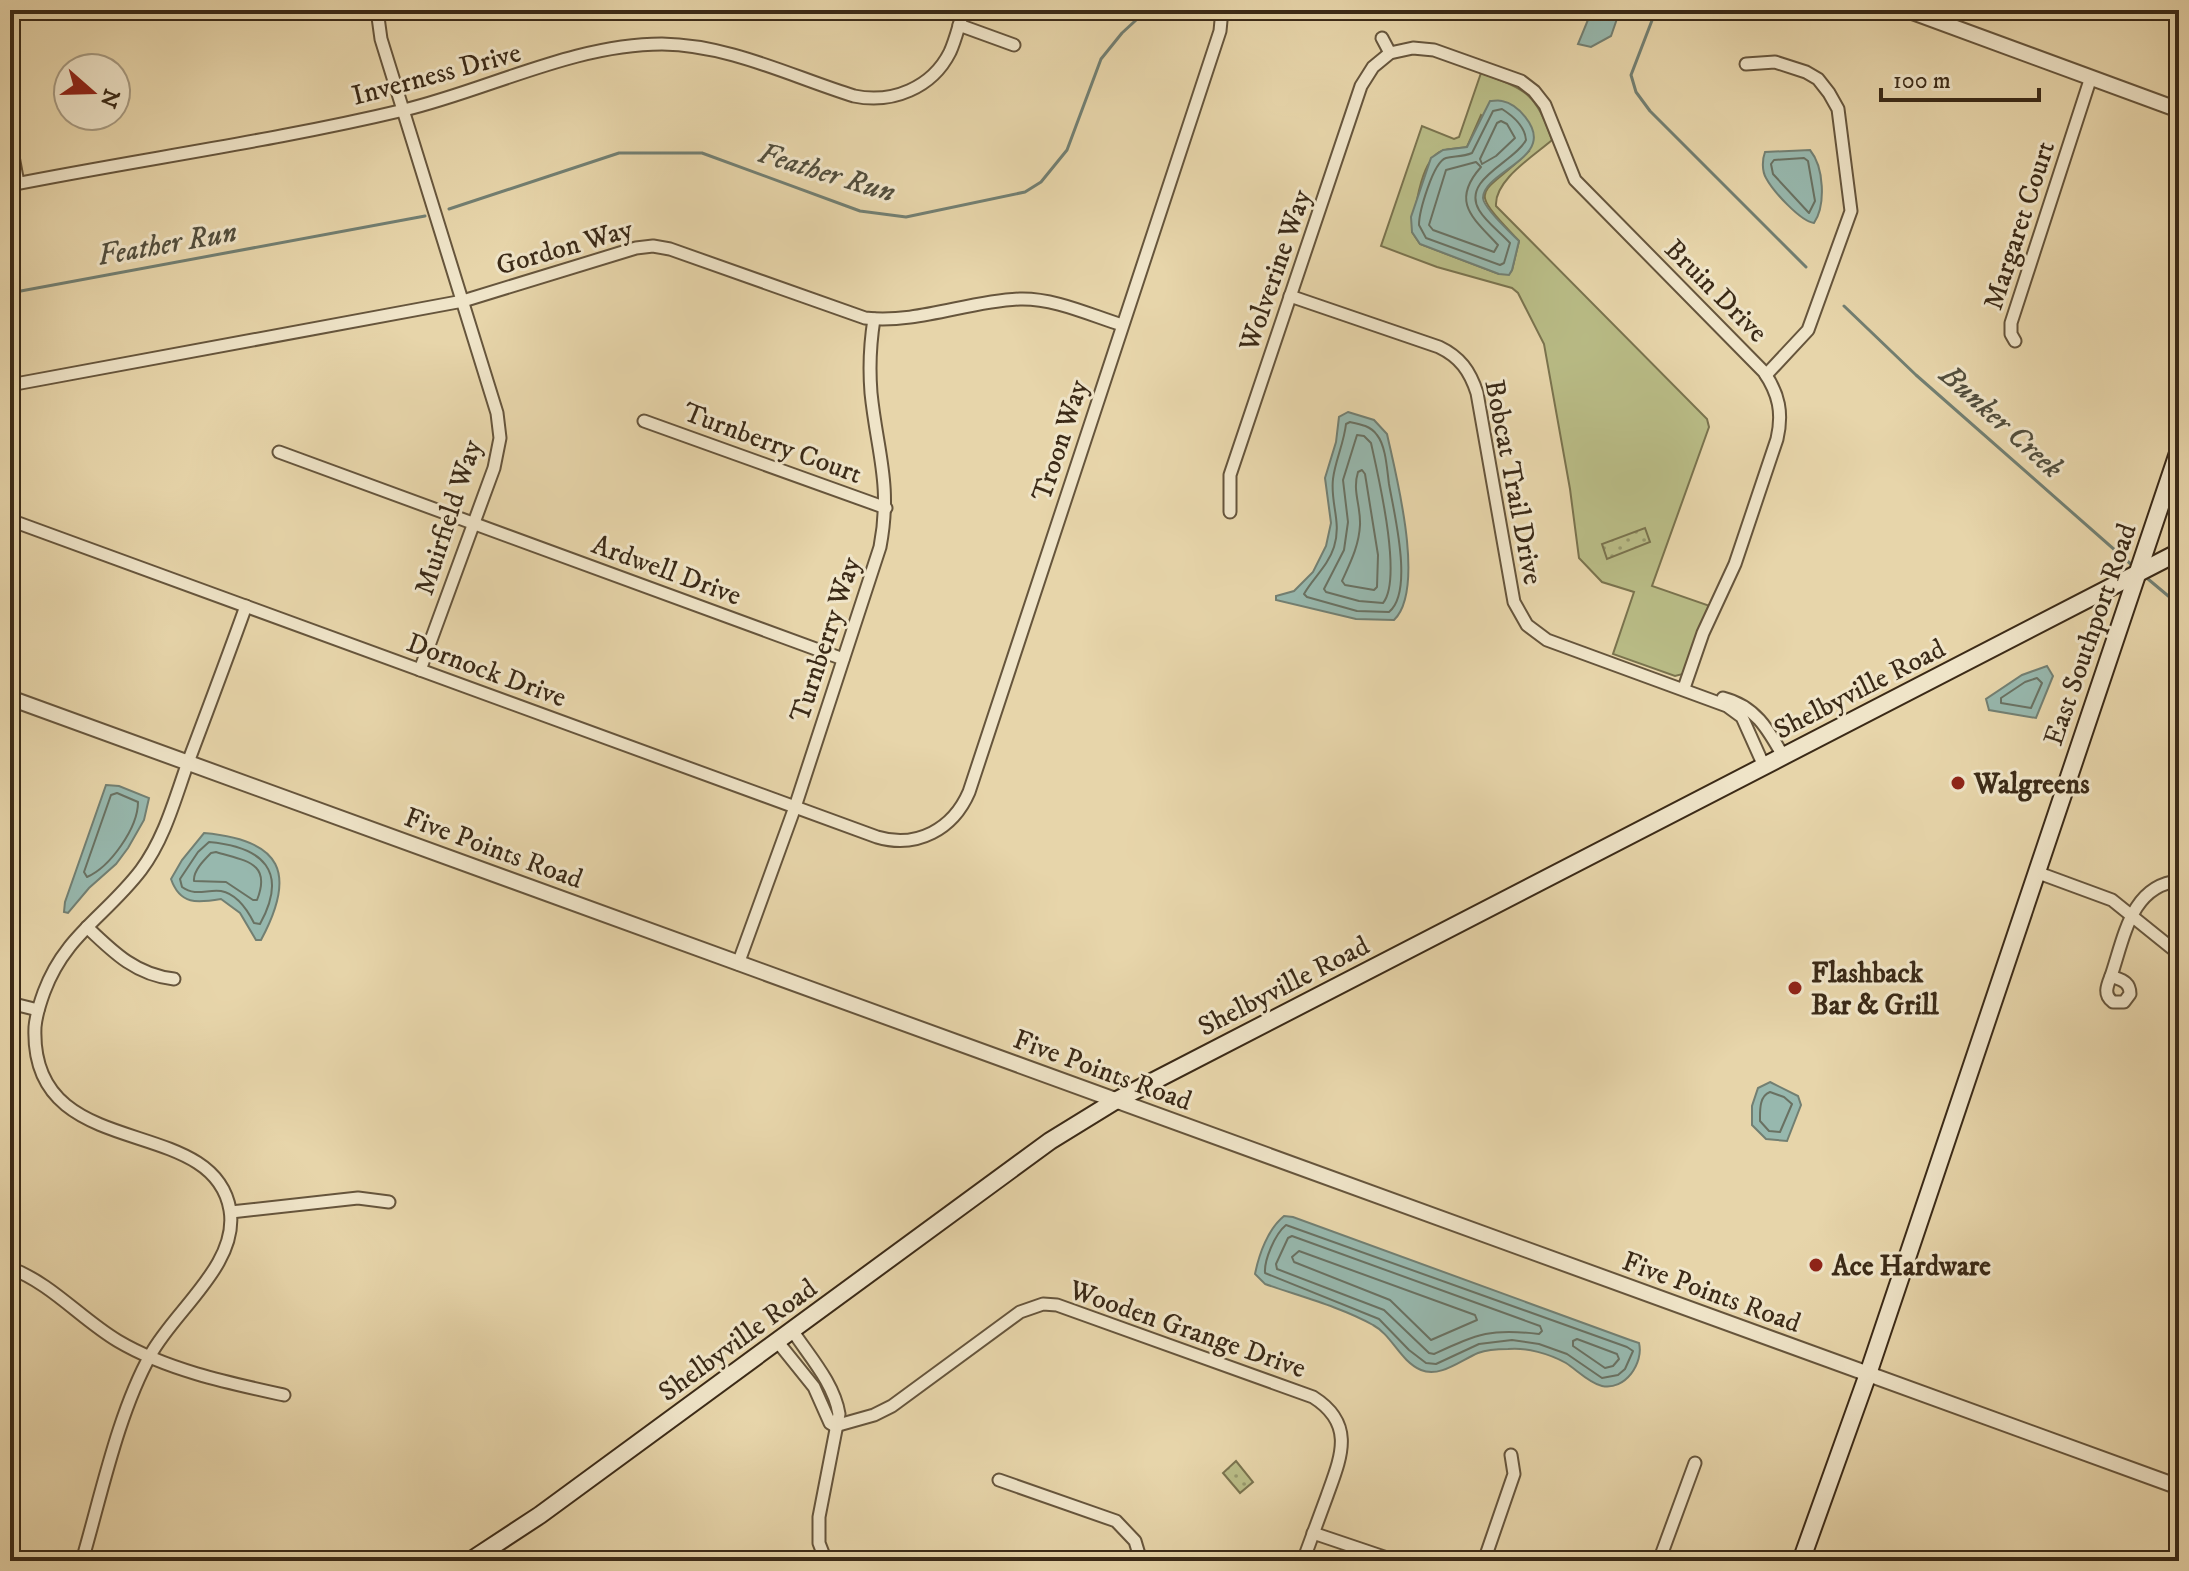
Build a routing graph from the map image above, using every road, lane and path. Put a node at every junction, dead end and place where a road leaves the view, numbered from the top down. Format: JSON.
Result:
{"nodes":[{"id":1,"x":377,"y":10,"type":"edge"},
{"id":2,"x":964,"y":10,"type":"edge"},
{"id":3,"x":1222,"y":10,"type":"edge"},
{"id":4,"x":1907,"y":10,"type":"edge"},
{"id":5,"x":959,"y":25,"type":"junction"},
{"id":6,"x":1382,"y":38,"type":"dead end"},
{"id":7,"x":1014,"y":45,"type":"dead end"},
{"id":8,"x":1390,"y":53,"type":"junction"},
{"id":9,"x":1746,"y":64,"type":"dead end"},
{"id":10,"x":2091,"y":77,"type":"junction"},
{"id":11,"x":404,"y":110,"type":"junction"},
{"id":12,"x":2179,"y":110,"type":"edge"},
{"id":13,"x":10,"y":140,"type":"edge"},
{"id":14,"x":14,"y":184,"type":"edge"},
{"id":15,"x":1290,"y":296,"type":"junction"},
{"id":16,"x":463,"y":301,"type":"junction"},
{"id":17,"x":874,"y":319,"type":"junction"},
{"id":18,"x":1122,"y":325,"type":"junction"},
{"id":19,"x":2015,"y":341,"type":"dead end"},
{"id":20,"x":1766,"y":375,"type":"junction"},
{"id":21,"x":10,"y":385,"type":"edge"},
{"id":22,"x":644,"y":421,"type":"dead end"},
{"id":23,"x":2179,"y":450,"type":"edge"},
{"id":24,"x":279,"y":452,"type":"dead end"},
{"id":25,"x":886,"y":508,"type":"junction"},
{"id":26,"x":1230,"y":512,"type":"dead end"},
{"id":27,"x":10,"y":520,"type":"edge"},
{"id":28,"x":474,"y":523,"type":"junction"},
{"id":29,"x":2179,"y":552,"type":"edge"},
{"id":30,"x":2137,"y":574,"type":"junction"},
{"id":31,"x":246,"y":606,"type":"junction"},
{"id":32,"x":843,"y":659,"type":"junction"},
{"id":33,"x":420,"y":670,"type":"junction"},
{"id":34,"x":1684,"y":688,"type":"junction"},
{"id":35,"x":10,"y":698,"type":"edge"},
{"id":36,"x":1783,"y":756,"type":"junction"},
{"id":37,"x":188,"y":763,"type":"junction"},
{"id":38,"x":1764,"y":766,"type":"junction"},
{"id":39,"x":795,"y":807,"type":"junction"},
{"id":40,"x":948,"y":824,"type":"joint"},
{"id":41,"x":2036,"y":872,"type":"junction"},
{"id":42,"x":2179,"y":881,"type":"edge"},
{"id":43,"x":2132,"y":914,"type":"junction"},
{"id":44,"x":87,"y":927,"type":"junction"},
{"id":45,"x":2179,"y":954,"type":"edge"},
{"id":46,"x":738,"y":964,"type":"junction"},
{"id":47,"x":2111,"y":976,"type":"dead end"},
{"id":48,"x":174,"y":979,"type":"dead end"},
{"id":49,"x":10,"y":1003,"type":"edge"},
{"id":50,"x":38,"y":1010,"type":"junction"},
{"id":51,"x":1115,"y":1101,"type":"junction"},
{"id":52,"x":389,"y":1202,"type":"dead end"},
{"id":53,"x":231,"y":1212,"type":"junction"},
{"id":54,"x":10,"y":1268,"type":"edge"},
{"id":55,"x":792,"y":1330,"type":"junction"},
{"id":56,"x":777,"y":1341,"type":"junction"},
{"id":57,"x":150,"y":1356,"type":"junction"},
{"id":58,"x":1868,"y":1374,"type":"junction"},
{"id":59,"x":284,"y":1395,"type":"dead end"},
{"id":60,"x":833,"y":1425,"type":"junction"},
{"id":61,"x":1511,"y":1455,"type":"dead end"},
{"id":62,"x":1695,"y":1463,"type":"dead end"},
{"id":63,"x":999,"y":1480,"type":"dead end"},
{"id":64,"x":2179,"y":1487,"type":"edge"},
{"id":65,"x":1313,"y":1533,"type":"junction"},
{"id":66,"x":82,"y":1561,"type":"edge"},
{"id":67,"x":470,"y":1561,"type":"edge"},
{"id":68,"x":826,"y":1561,"type":"edge"},
{"id":69,"x":1141,"y":1561,"type":"edge"},
{"id":70,"x":1303,"y":1561,"type":"edge"},
{"id":71,"x":1396,"y":1561,"type":"edge"},
{"id":72,"x":1484,"y":1561,"type":"edge"},
{"id":73,"x":1659,"y":1561,"type":"edge"},
{"id":74,"x":1801,"y":1561,"type":"edge"}],
"edges":[{"from":1,"to":11,"type":"street","name":"Muirfield Way"},
{"from":2,"to":5,"type":"street"},
{"from":3,"to":18,"type":"street","name":"Troon Way"},
{"from":4,"to":10,"type":"street"},
{"from":5,"to":7,"type":"street"},
{"from":5,"to":11,"type":"street","name":"Inverness Drive"},
{"from":6,"to":8,"type":"street"},
{"from":8,"to":15,"type":"street","name":"Wolverine Way"},
{"from":8,"to":20,"type":"street","name":"Bruin Drive"},
{"from":9,"to":20,"type":"street"},
{"from":10,"to":12,"type":"street"},
{"from":10,"to":19,"type":"street","name":"Margaret Court"},
{"from":11,"to":14,"type":"street","name":"Inverness Drive"},
{"from":11,"to":16,"type":"street","name":"Muirfield Way"},
{"from":13,"to":14,"type":"street"},
{"from":15,"to":26,"type":"street","name":"Wolverine Way"},
{"from":15,"to":34,"type":"street","name":"Bobcat Trail Drive"},
{"from":16,"to":17,"type":"street","name":"Gordon Way"},
{"from":16,"to":21,"type":"street","name":"Gordon Way"},
{"from":16,"to":28,"type":"street","name":"Muirfield Way"},
{"from":17,"to":18,"type":"street","name":"Gordon Way"},
{"from":17,"to":25,"type":"street","name":"Turnberry Way"},
{"from":18,"to":40,"type":"street","name":"Troon Way"},
{"from":20,"to":34,"type":"street","name":"Bruin Drive"},
{"from":22,"to":25,"type":"street","name":"Turnberry Court"},
{"from":23,"to":30,"type":"main road","name":"East Southport Road"},
{"from":24,"to":28,"type":"street","name":"Ardwell Drive"},
{"from":25,"to":32,"type":"street","name":"Turnberry Way"},
{"from":27,"to":31,"type":"street","name":"Dornock Drive"},
{"from":28,"to":32,"type":"street","name":"Ardwell Drive"},
{"from":28,"to":33,"type":"street","name":"Muirfield Way"},
{"from":29,"to":30,"type":"main road","name":"Shelbyville Road"},
{"from":30,"to":36,"type":"main road","name":"Shelbyville Road"},
{"from":30,"to":41,"type":"main road","name":"East Southport Road"},
{"from":31,"to":33,"type":"street","name":"Dornock Drive"},
{"from":31,"to":37,"type":"street"},
{"from":32,"to":39,"type":"street","name":"Turnberry Way"},
{"from":33,"to":39,"type":"street","name":"Dornock Drive"},
{"from":34,"to":36,"type":"street","name":"Bobcat Trail Drive"},
{"from":34,"to":38,"type":"street","name":"Bobcat Trail Drive"},
{"from":35,"to":37,"type":"street","name":"Five Points Road"},
{"from":36,"to":38,"type":"main road","name":"Shelbyville Road"},
{"from":37,"to":44,"type":"street"},
{"from":37,"to":46,"type":"street","name":"Five Points Road"},
{"from":38,"to":51,"type":"main road","name":"Shelbyville Road"},
{"from":39,"to":40,"type":"street","name":"Dornock Drive"},
{"from":39,"to":46,"type":"street","name":"Turnberry Way"},
{"from":41,"to":43,"type":"street"},
{"from":41,"to":58,"type":"main road","name":"East Southport Road"},
{"from":42,"to":43,"type":"street"},
{"from":43,"to":45,"type":"street"},
{"from":43,"to":47,"type":"street"},
{"from":44,"to":48,"type":"street"},
{"from":44,"to":50,"type":"street"},
{"from":46,"to":51,"type":"street","name":"Five Points Road"},
{"from":49,"to":50,"type":"street"},
{"from":50,"to":53,"type":"street"},
{"from":51,"to":55,"type":"main road","name":"Shelbyville Road"},
{"from":51,"to":58,"type":"street","name":"Five Points Road"},
{"from":52,"to":53,"type":"street"},
{"from":53,"to":57,"type":"street"},
{"from":54,"to":57,"type":"street"},
{"from":55,"to":56,"type":"main road","name":"Shelbyville Road"},
{"from":55,"to":60,"type":"street"},
{"from":56,"to":60,"type":"street"},
{"from":56,"to":67,"type":"main road","name":"Shelbyville Road"},
{"from":57,"to":59,"type":"street"},
{"from":57,"to":66,"type":"street"},
{"from":58,"to":64,"type":"street","name":"Five Points Road"},
{"from":58,"to":74,"type":"main road","name":"East Southport Road"},
{"from":60,"to":65,"type":"street","name":"Wooden Grange Drive"},
{"from":60,"to":68,"type":"street"},
{"from":61,"to":72,"type":"street"},
{"from":62,"to":73,"type":"street"},
{"from":63,"to":69,"type":"street"},
{"from":65,"to":70,"type":"street"},
{"from":65,"to":71,"type":"street"}]}
